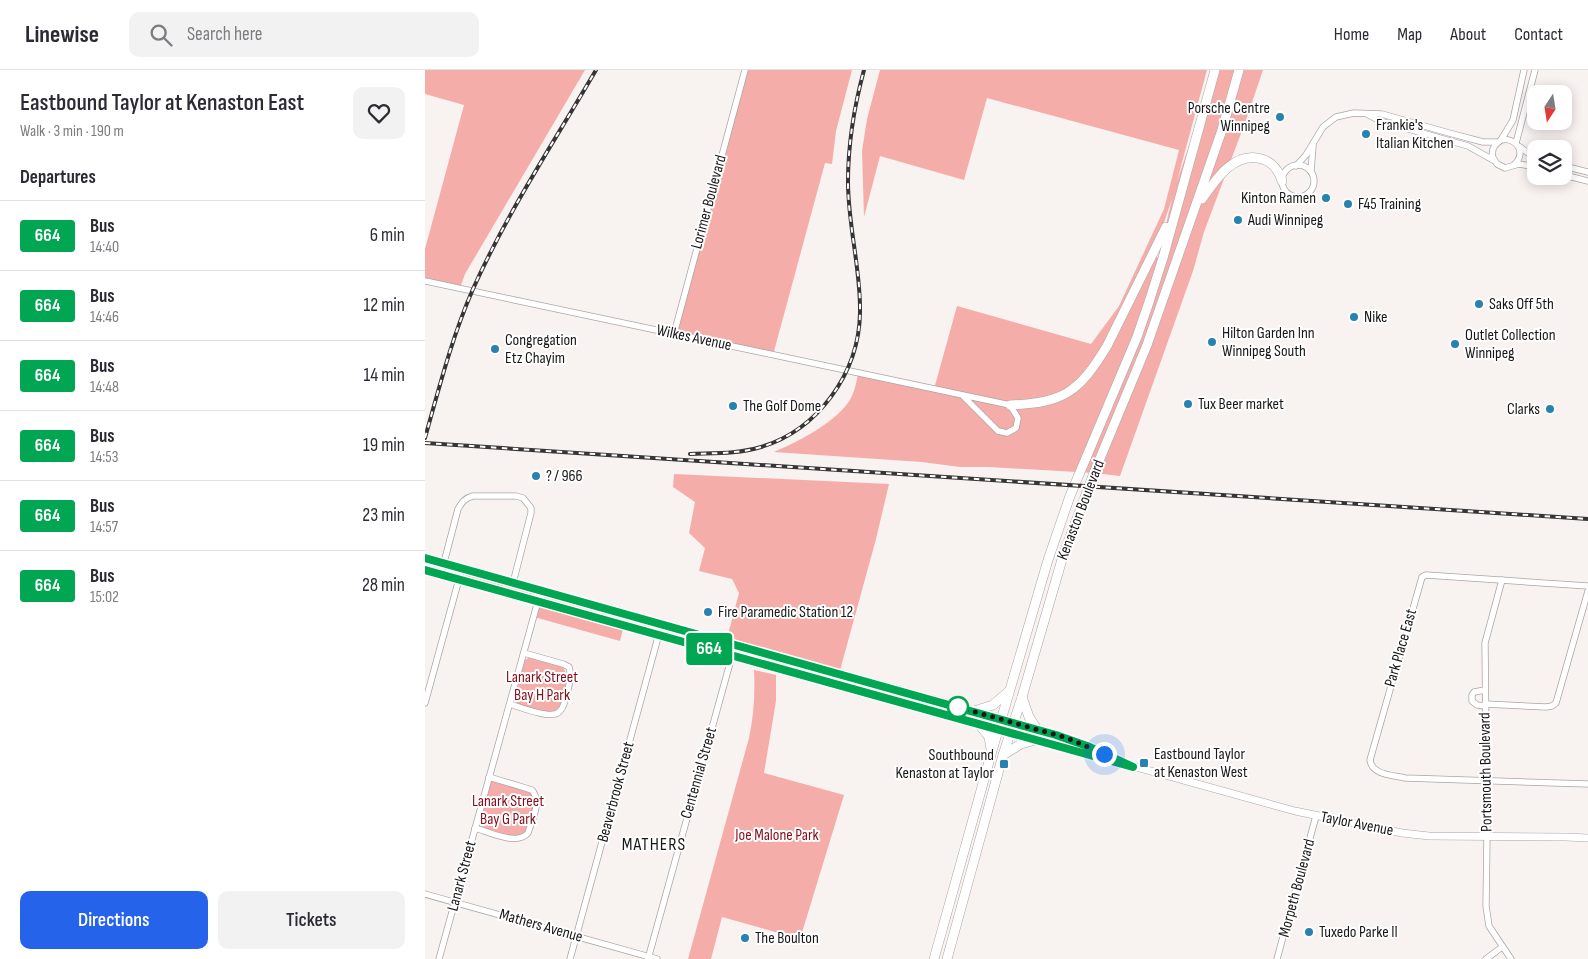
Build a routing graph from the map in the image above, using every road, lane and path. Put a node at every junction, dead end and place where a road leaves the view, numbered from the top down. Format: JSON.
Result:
{"nodes":[{"id":1,"x":745,"y":70,"type":"edge"},
{"id":2,"x":1215,"y":70,"type":"edge"},
{"id":3,"x":1239,"y":70,"type":"edge"},
{"id":4,"x":1524,"y":70,"type":"edge"},
{"id":5,"x":1535,"y":70,"type":"edge"},
{"id":6,"x":1365,"y":113,"type":"junction"},
{"id":7,"x":1499,"y":141,"type":"junction"},
{"id":8,"x":1313,"y":144,"type":"junction"},
{"id":9,"x":1517,"y":145,"type":"junction"},
{"id":10,"x":1527,"y":152,"type":"edge"},
{"id":11,"x":1494,"y":160,"type":"junction"},
{"id":12,"x":1514,"y":165,"type":"junction"},
{"id":13,"x":1527,"y":165,"type":"edge"},
{"id":14,"x":1296,"y":166,"type":"junction"},
{"id":15,"x":1572,"y":168,"type":"edge"},
{"id":16,"x":1311,"y":171,"type":"junction"},
{"id":17,"x":1588,"y":172,"type":"edge"},
{"id":18,"x":1572,"y":177,"type":"edge"},
{"id":19,"x":1282,"y":181,"type":"junction"},
{"id":20,"x":1588,"y":181,"type":"edge"},
{"id":21,"x":1181,"y":193,"type":"junction"},
{"id":22,"x":1196,"y":207,"type":"junction"},
{"id":23,"x":425,"y":281,"type":"edge"},
{"id":24,"x":674,"y":334,"type":"junction"},
{"id":25,"x":963,"y":396,"type":"junction"},
{"id":26,"x":1009,"y":405,"type":"junction"},
{"id":27,"x":425,"y":558,"type":"edge"},
{"id":28,"x":444,"y":564,"type":"junction"},
{"id":29,"x":462,"y":568,"type":"junction"},
{"id":30,"x":425,"y":570,"type":"edge"},
{"id":31,"x":441,"y":574,"type":"junction"},
{"id":32,"x":459,"y":579,"type":"junction"},
{"id":33,"x":1502,"y":580,"type":"junction"},
{"id":34,"x":513,"y":583,"type":"junction"},
{"id":35,"x":1588,"y":586,"type":"edge"},
{"id":36,"x":541,"y":590,"type":"junction"},
{"id":37,"x":1588,"y":591,"type":"edge"},
{"id":38,"x":538,"y":601,"type":"junction"},
{"id":39,"x":663,"y":625,"type":"junction"},
{"id":40,"x":659,"y":635,"type":"junction"},
{"id":41,"x":735,"y":645,"type":"junction"},
{"id":42,"x":524,"y":653,"type":"junction"},
{"id":43,"x":732,"y":655,"type":"junction"},
{"id":44,"x":1485,"y":690,"type":"junction"},
{"id":45,"x":1009,"y":691,"type":"junction"},
{"id":46,"x":1022,"y":697,"type":"junction"},
{"id":47,"x":425,"y":703,"type":"edge"},
{"id":48,"x":510,"y":704,"type":"junction"},
{"id":49,"x":1485,"y":705,"type":"junction"},
{"id":50,"x":974,"y":711,"type":"junction"},
{"id":51,"x":1001,"y":719,"type":"junction"},
{"id":52,"x":1013,"y":722,"type":"junction"},
{"id":53,"x":978,"y":723,"type":"junction"},
{"id":54,"x":998,"y":729,"type":"junction"},
{"id":55,"x":1037,"y":729,"type":"junction"},
{"id":56,"x":1010,"y":732,"type":"junction"},
{"id":57,"x":1036,"y":740,"type":"junction"},
{"id":58,"x":992,"y":751,"type":"junction"},
{"id":59,"x":1003,"y":755,"type":"junction"},
{"id":60,"x":1133,"y":767,"type":"junction"},
{"id":61,"x":489,"y":777,"type":"junction"},
{"id":62,"x":1486,"y":781,"type":"junction"},
{"id":63,"x":1588,"y":784,"type":"edge"},
{"id":64,"x":1316,"y":816,"type":"junction"},
{"id":65,"x":475,"y":828,"type":"junction"},
{"id":66,"x":1487,"y":836,"type":"junction"},
{"id":67,"x":1588,"y":838,"type":"edge"},
{"id":68,"x":425,"y":894,"type":"edge"},
{"id":69,"x":455,"y":902,"type":"junction"},
{"id":70,"x":576,"y":936,"type":"junction"},
{"id":71,"x":1502,"y":947,"type":"junction"},
{"id":72,"x":648,"y":958,"type":"edge"},
{"id":73,"x":439,"y":959,"type":"edge"},
{"id":74,"x":569,"y":959,"type":"edge"},
{"id":75,"x":657,"y":959,"type":"edge"},
{"id":76,"x":934,"y":959,"type":"edge"},
{"id":77,"x":947,"y":959,"type":"edge"},
{"id":78,"x":1277,"y":959,"type":"edge"},
{"id":79,"x":1486,"y":959,"type":"edge"},
{"id":80,"x":1511,"y":959,"type":"edge"}],
"edges":[{"from":1,"to":24,"type":"street","name":"Lorimer Boulevard"},
{"from":2,"to":21,"type":"main road","name":"Kenaston Boulevard"},
{"from":3,"to":22,"type":"main road","name":"Kenaston Boulevard"},
{"from":4,"to":7,"type":"street"},
{"from":5,"to":9,"type":"street"},
{"from":6,"to":7,"type":"street"},
{"from":6,"to":8,"type":"street"},
{"from":6,"to":11,"type":"street"},
{"from":7,"to":9,"type":"street"},
{"from":7,"to":11,"type":"street"},
{"from":8,"to":14,"type":"street"},
{"from":8,"to":16,"type":"street"},
{"from":9,"to":10,"type":"street"},
{"from":9,"to":12,"type":"street"},
{"from":11,"to":12,"type":"street"},
{"from":12,"to":13,"type":"street"},
{"from":14,"to":16,"type":"street"},
{"from":14,"to":19,"type":"street"},
{"from":15,"to":17,"type":"street"},
{"from":16,"to":19,"type":"street"},
{"from":18,"to":20,"type":"street"},
{"from":19,"to":22,"type":"main road"},
{"from":21,"to":26,"type":"main road"},
{"from":21,"to":45,"type":"main road","name":"Kenaston Boulevard"},
{"from":22,"to":46,"type":"main road","name":"Kenaston Boulevard"},
{"from":23,"to":24,"type":"street","name":"Wilkes Avenue"},
{"from":24,"to":25,"type":"street","name":"Wilkes Avenue"},
{"from":25,"to":26,"type":"street","name":"Wilkes Avenue"},
{"from":25,"to":26,"type":"street"},
{"from":27,"to":28,"type":"main road","name":"Taylor Avenue"},
{"from":28,"to":29,"type":"main road","name":"Taylor Avenue"},
{"from":28,"to":31,"type":"street"},
{"from":28,"to":34,"type":"street"},
{"from":29,"to":32,"type":"street"},
{"from":29,"to":34,"type":"main road","name":"Taylor Avenue"},
{"from":30,"to":31,"type":"main road","name":"Taylor Avenue"},
{"from":31,"to":32,"type":"main road","name":"Taylor Avenue"},
{"from":32,"to":38,"type":"main road","name":"Taylor Avenue"},
{"from":32,"to":47,"type":"street"},
{"from":33,"to":35,"type":"street","name":"Park Place East"},
{"from":33,"to":44,"type":"street","name":"Portsmouth Boulevard"},
{"from":33,"to":62,"type":"street","name":"Park Place East"},
{"from":34,"to":36,"type":"main road","name":"Taylor Avenue"},
{"from":36,"to":38,"type":"street","name":"Lanark Street"},
{"from":36,"to":39,"type":"main road","name":"Taylor Avenue"},
{"from":37,"to":49,"type":"street"},
{"from":38,"to":40,"type":"main road","name":"Taylor Avenue"},
{"from":38,"to":42,"type":"street","name":"Lanark Street"},
{"from":39,"to":40,"type":"street","name":"Beaverbrook Street"},
{"from":39,"to":41,"type":"main road","name":"Taylor Avenue"},
{"from":40,"to":43,"type":"main road","name":"Taylor Avenue"},
{"from":40,"to":70,"type":"street","name":"Beaverbrook Street"},
{"from":41,"to":43,"type":"street","name":"Centennial Street"},
{"from":41,"to":50,"type":"main road","name":"Taylor Avenue"},
{"from":42,"to":48,"type":"street","name":"Lanark Street"},
{"from":42,"to":48,"type":"street"},
{"from":43,"to":53,"type":"main road","name":"Taylor Avenue"},
{"from":43,"to":72,"type":"street","name":"Centennial Street"},
{"from":44,"to":49,"type":"street","name":"Portsmouth Boulevard"},
{"from":44,"to":49,"type":"street"},
{"from":45,"to":50,"type":"main road"},
{"from":45,"to":51,"type":"main road","name":"Kenaston Boulevard"},
{"from":46,"to":52,"type":"main road","name":"Kenaston Boulevard"},
{"from":46,"to":55,"type":"main road"},
{"from":48,"to":61,"type":"street","name":"Lanark Street"},
{"from":49,"to":62,"type":"street","name":"Portsmouth Boulevard"},
{"from":50,"to":51,"type":"main road","name":"Taylor Avenue"},
{"from":51,"to":52,"type":"main road","name":"Taylor Avenue"},
{"from":51,"to":54,"type":"main road","name":"Kenaston Boulevard"},
{"from":52,"to":55,"type":"street","name":"Taylor Avenue"},
{"from":52,"to":56,"type":"main road","name":"Kenaston Boulevard"},
{"from":53,"to":54,"type":"main road","name":"Taylor Avenue"},
{"from":53,"to":58,"type":"main road"},
{"from":54,"to":56,"type":"main road","name":"Taylor Avenue"},
{"from":54,"to":58,"type":"main road","name":"Kenaston Boulevard"},
{"from":55,"to":60,"type":"street","name":"Taylor Avenue"},
{"from":56,"to":57,"type":"street","name":"Taylor Avenue"},
{"from":56,"to":59,"type":"main road","name":"Kenaston Boulevard"},
{"from":57,"to":59,"type":"main road"},
{"from":57,"to":60,"type":"street","name":"Taylor Avenue"},
{"from":58,"to":76,"type":"main road","name":"Kenaston Boulevard"},
{"from":59,"to":77,"type":"main road","name":"Kenaston Boulevard"},
{"from":60,"to":64,"type":"street","name":"Taylor Avenue"},
{"from":61,"to":65,"type":"street","name":"Lanark Street"},
{"from":61,"to":65,"type":"street"},
{"from":62,"to":63,"type":"street"},
{"from":62,"to":66,"type":"street","name":"Portsmouth Boulevard"},
{"from":64,"to":66,"type":"street","name":"Taylor Avenue"},
{"from":64,"to":78,"type":"street","name":"Morpeth Boulevard"},
{"from":65,"to":69,"type":"street","name":"Lanark Street"},
{"from":66,"to":67,"type":"street","name":"Taylor Avenue"},
{"from":66,"to":71,"type":"street","name":"Portsmouth Boulevard"},
{"from":68,"to":69,"type":"street","name":"Mathers Avenue"},
{"from":69,"to":70,"type":"street","name":"Mathers Avenue"},
{"from":69,"to":73,"type":"street","name":"Lanark Street"},
{"from":70,"to":72,"type":"street","name":"Mathers Avenue"},
{"from":70,"to":74,"type":"street","name":"Beaverbrook Street"},
{"from":71,"to":79,"type":"street"},
{"from":71,"to":80,"type":"street","name":"Portsmouth Boulevard"},
{"from":72,"to":75,"type":"street","name":"Mathers Avenue"}]}
